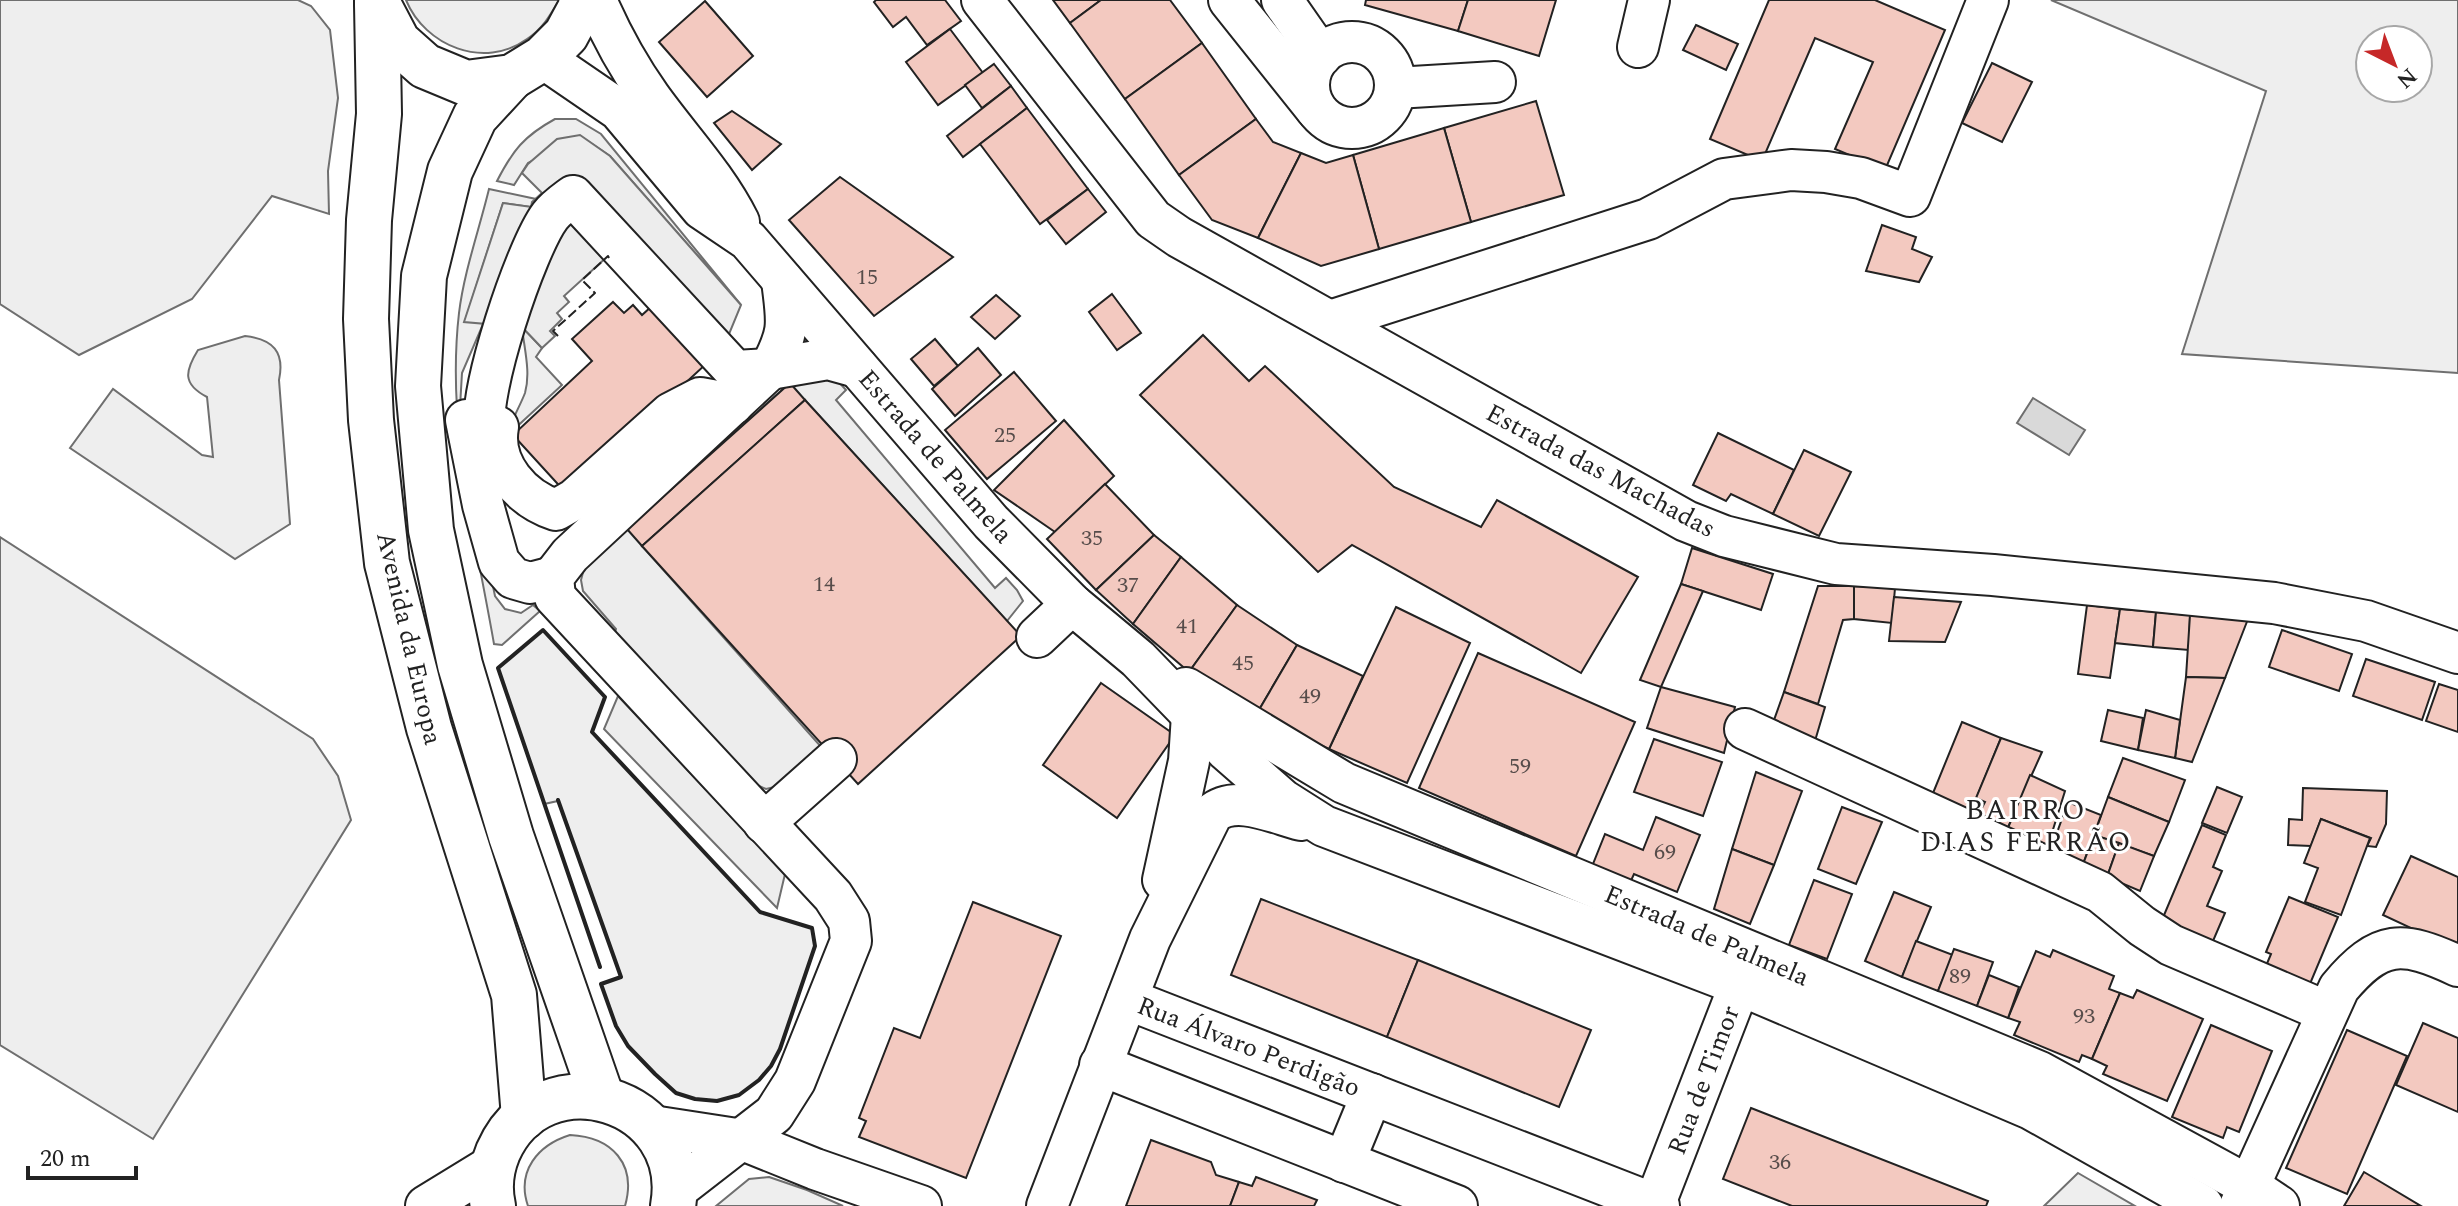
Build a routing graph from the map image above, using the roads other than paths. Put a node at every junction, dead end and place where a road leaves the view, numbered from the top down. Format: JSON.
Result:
{"nodes":[{"id":1,"x":582,"y":0,"type":"edge"},
{"id":2,"x":596,"y":0,"type":"edge"},
{"id":3,"x":982,"y":0,"type":"edge"},
{"id":4,"x":1229,"y":0,"type":"edge"},
{"id":5,"x":1282,"y":0,"type":"edge"},
{"id":6,"x":1649,"y":0,"type":"edge"},
{"id":7,"x":1988,"y":0,"type":"edge"},
{"id":8,"x":373,"y":1,"type":"edge"},
{"id":9,"x":1638,"y":47,"type":"dead end"},
{"id":10,"x":1321,"y":56,"type":"junction"},
{"id":11,"x":527,"y":68,"type":"junction"},
{"id":12,"x":1495,"y":82,"type":"dead end"},
{"id":13,"x":1396,"y":88,"type":"junction"},
{"id":14,"x":1316,"y":109,"type":"junction"},
{"id":15,"x":748,"y":240,"type":"junction"},
{"id":16,"x":782,"y":280,"type":"junction"},
{"id":17,"x":1330,"y":321,"type":"junction"},
{"id":18,"x":507,"y":322,"type":"junction"},
{"id":19,"x":857,"y":367,"type":"junction"},
{"id":20,"x":770,"y":369,"type":"junction"},
{"id":21,"x":733,"y":404,"type":"junction"},
{"id":22,"x":553,"y":577,"type":"junction"},
{"id":23,"x":1072,"y":604,"type":"junction"},
{"id":24,"x":1037,"y":637,"type":"dead end"},
{"id":25,"x":2458,"y":653,"type":"edge"},
{"id":26,"x":1138,"y":659,"type":"junction"},
{"id":27,"x":1192,"y":715,"type":"junction"},
{"id":28,"x":1745,"y":729,"type":"dead end"},
{"id":29,"x":836,"y":759,"type":"dead end"},
{"id":30,"x":764,"y":823,"type":"junction"},
{"id":31,"x":1324,"y":826,"type":"junction"},
{"id":32,"x":1150,"y":939,"type":"junction"},
{"id":33,"x":2458,"y":966,"type":"edge"},
{"id":34,"x":1746,"y":969,"type":"junction"},
{"id":35,"x":1127,"y":999,"type":"junction"},
{"id":36,"x":2327,"y":1012,"type":"junction"},
{"id":37,"x":1100,"y":1065,"type":"junction"},
{"id":38,"x":1372,"y":1094,"type":"junction"},
{"id":39,"x":602,"y":1098,"type":"junction"},
{"id":40,"x":524,"y":1117,"type":"junction"},
{"id":41,"x":652,"y":1126,"type":"junction"},
{"id":42,"x":743,"y":1140,"type":"junction"},
{"id":43,"x":1344,"y":1162,"type":"junction"},
{"id":44,"x":493,"y":1185,"type":"edge"},
{"id":45,"x":674,"y":1198,"type":"edge"},
{"id":46,"x":2256,"y":1199,"type":"edge"},
{"id":47,"x":1656,"y":1205,"type":"edge"},
{"id":48,"x":426,"y":1206,"type":"edge"},
{"id":49,"x":921,"y":1206,"type":"edge"},
{"id":50,"x":1047,"y":1206,"type":"edge"},
{"id":51,"x":1457,"y":1206,"type":"edge"},
{"id":52,"x":2203,"y":1206,"type":"edge"}],
"edges":[{"from":1,"to":11,"type":"main road","name":"Avenida da Europa"},
{"from":2,"to":15,"type":"street","name":"Estrada de Palmela"},
{"from":3,"to":17,"type":"street","name":"Estrada das Machadas"},
{"from":4,"to":14,"type":"street"},
{"from":5,"to":10,"type":"street"},
{"from":6,"to":9,"type":"street"},
{"from":7,"to":17,"type":"street"},
{"from":8,"to":11,"type":"main road"},
{"from":8,"to":40,"type":"main road","name":"Avenida da Europa"},
{"from":10,"to":13,"type":"street"},
{"from":10,"to":14,"type":"street"},
{"from":11,"to":15,"type":"street","name":"Estrada de Palmela"},
{"from":11,"to":39,"type":"main road","name":"Avenida da Europa"},
{"from":12,"to":13,"type":"street"},
{"from":13,"to":14,"type":"street"},
{"from":15,"to":16,"type":"street","name":"Estrada de Palmela"},
{"from":16,"to":19,"type":"street","name":"Estrada de Palmela"},
{"from":16,"to":20,"type":"street"},
{"from":17,"to":25,"type":"street","name":"Estrada das Machadas"},
{"from":18,"to":20,"type":"street"},
{"from":18,"to":21,"type":"street"},
{"from":18,"to":22,"type":"street"},
{"from":19,"to":20,"type":"street"},
{"from":19,"to":23,"type":"street","name":"Estrada de Palmela"},
{"from":20,"to":21,"type":"street"},
{"from":21,"to":22,"type":"street"},
{"from":22,"to":30,"type":"street"},
{"from":23,"to":24,"type":"street"},
{"from":23,"to":26,"type":"street","name":"Estrada de Palmela"},
{"from":26,"to":27,"type":"street","name":"Estrada de Palmela"},
{"from":26,"to":34,"type":"street","name":"Estrada de Palmela"},
{"from":27,"to":31,"type":"street","name":"Estrada de Palmela"},
{"from":27,"to":32,"type":"street"},
{"from":28,"to":36,"type":"street"},
{"from":29,"to":30,"type":"street"},
{"from":30,"to":42,"type":"street"},
{"from":31,"to":32,"type":"street"},
{"from":31,"to":34,"type":"street","name":"Estrada de Palmela"},
{"from":32,"to":35,"type":"street"},
{"from":33,"to":36,"type":"street"},
{"from":34,"to":46,"type":"street","name":"Estrada de Palmela"},
{"from":34,"to":47,"type":"street","name":"Rua de Timor"},
{"from":34,"to":52,"type":"street","name":"Estrada de Palmela"},
{"from":35,"to":37,"type":"street"},
{"from":35,"to":38,"type":"street","name":"Rua Álvaro Perdigão"},
{"from":36,"to":46,"type":"street"},
{"from":37,"to":43,"type":"street"},
{"from":37,"to":50,"type":"street"},
{"from":38,"to":43,"type":"street","name":"Rua Álvaro Perdigão"},
{"from":38,"to":47,"type":"street","name":"Rua Álvaro Perdigão"},
{"from":39,"to":40,"type":"main road"},
{"from":39,"to":41,"type":"main road"},
{"from":40,"to":44,"type":"main road"},
{"from":41,"to":42,"type":"street"},
{"from":41,"to":45,"type":"main road"},
{"from":42,"to":45,"type":"street"},
{"from":42,"to":49,"type":"street"},
{"from":43,"to":51,"type":"street"},
{"from":44,"to":48,"type":"street"}]}
